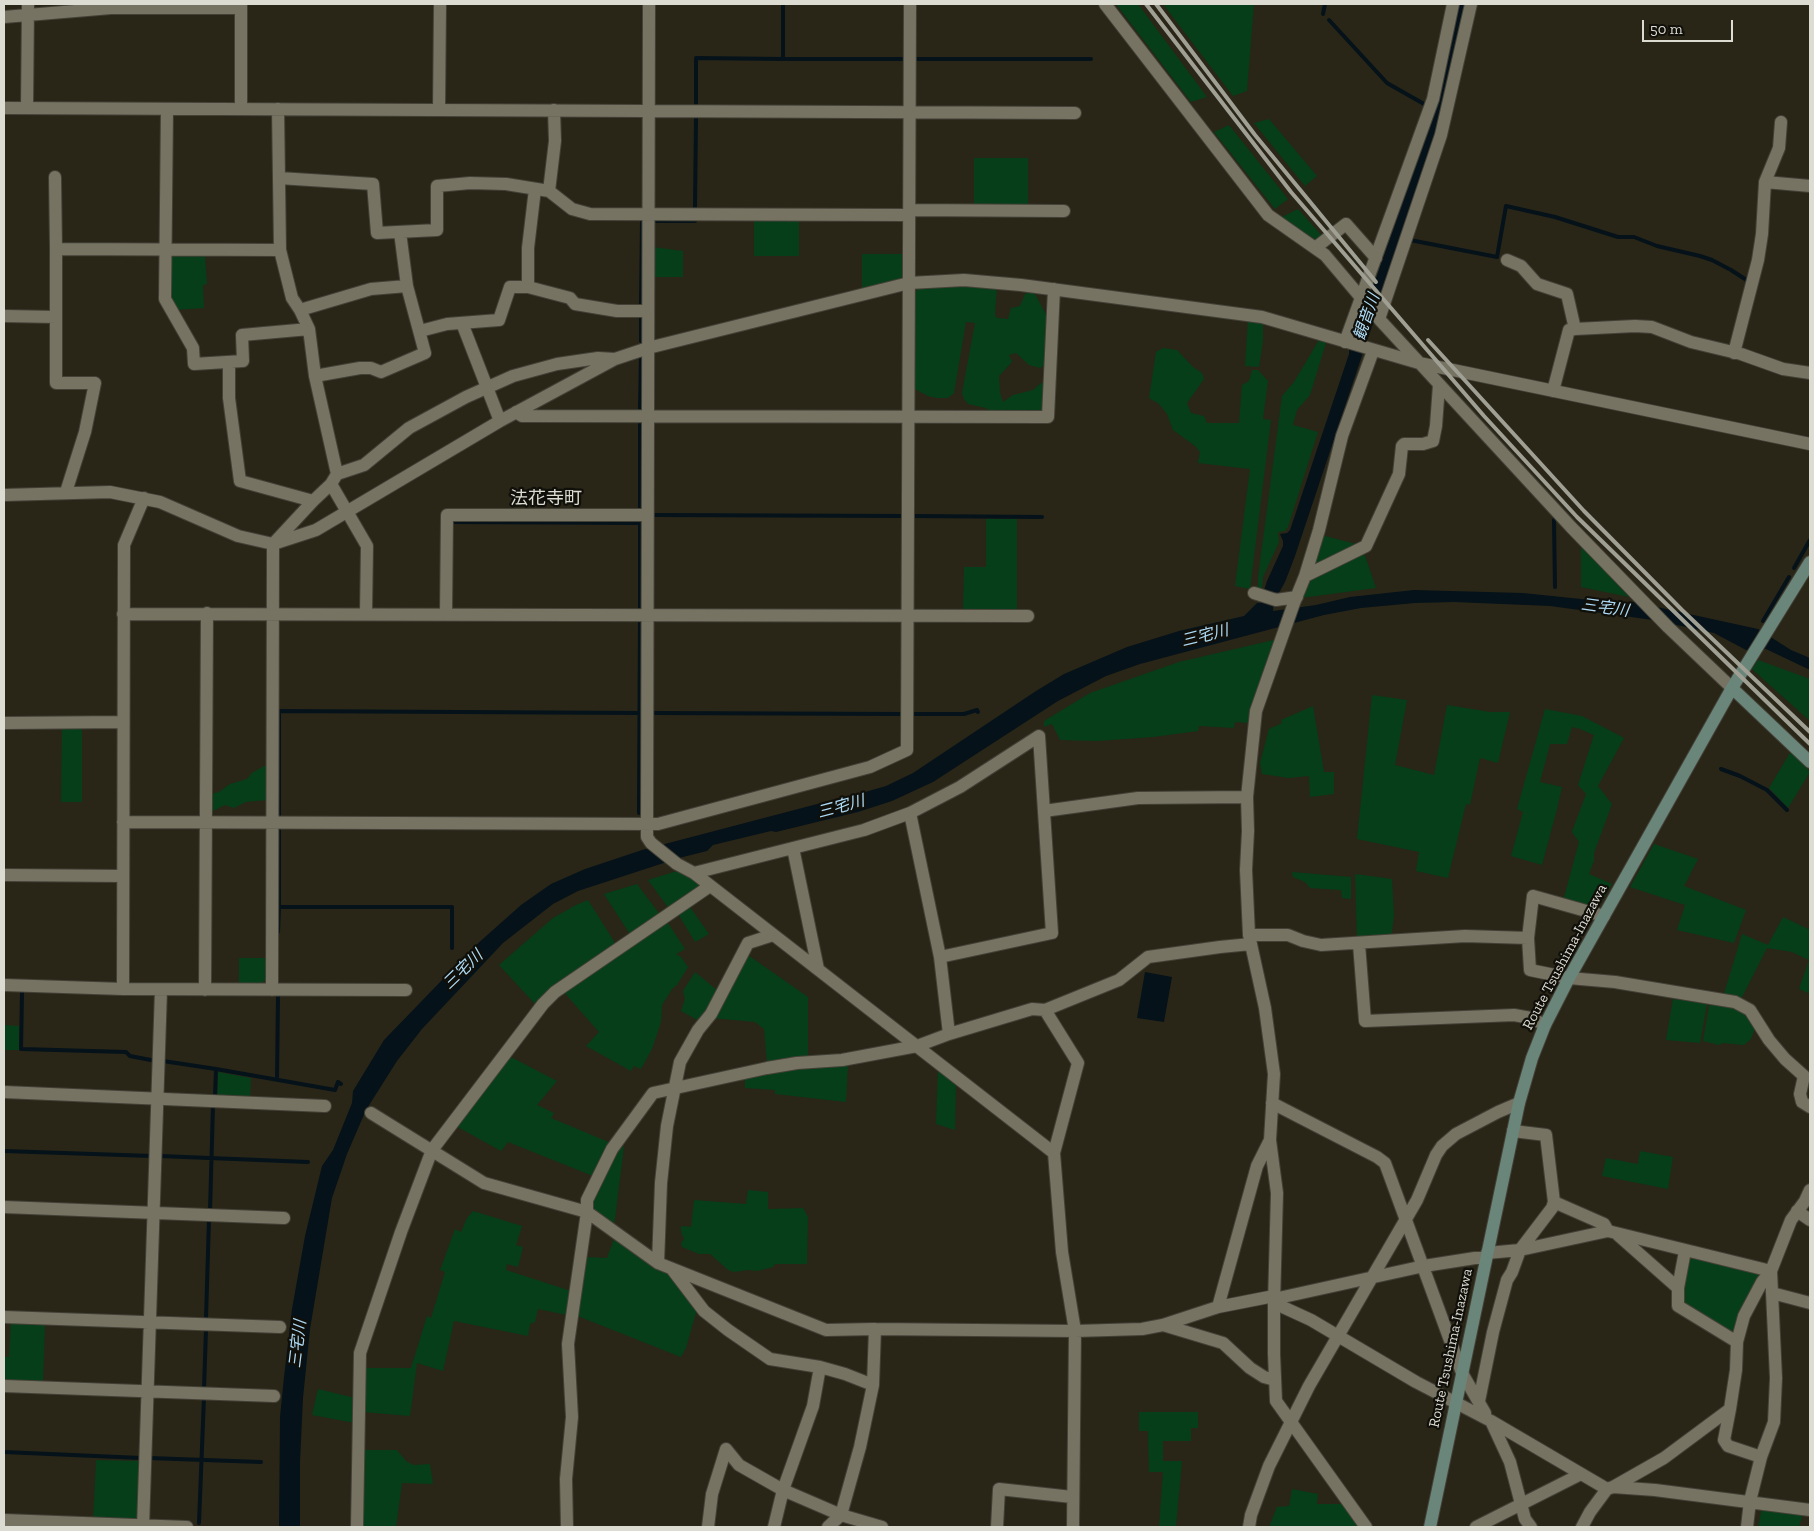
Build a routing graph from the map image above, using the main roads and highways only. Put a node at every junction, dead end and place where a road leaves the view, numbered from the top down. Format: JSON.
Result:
{"nodes":[{"id":1,"x":1810,"y":562,"type":"edge"},
{"id":2,"x":1732,"y":688,"type":"junction"},
{"id":3,"x":1810,"y":762,"type":"edge"},
{"id":4,"x":1430,"y":1527,"type":"edge"}],
"edges":[{"from":1,"to":2,"type":"main road","name":"Route Tsushima-Inazawa"},
{"from":2,"to":3,"type":"main road"},
{"from":2,"to":4,"type":"main road","name":"Route Tsushima-Inazawa"}]}
